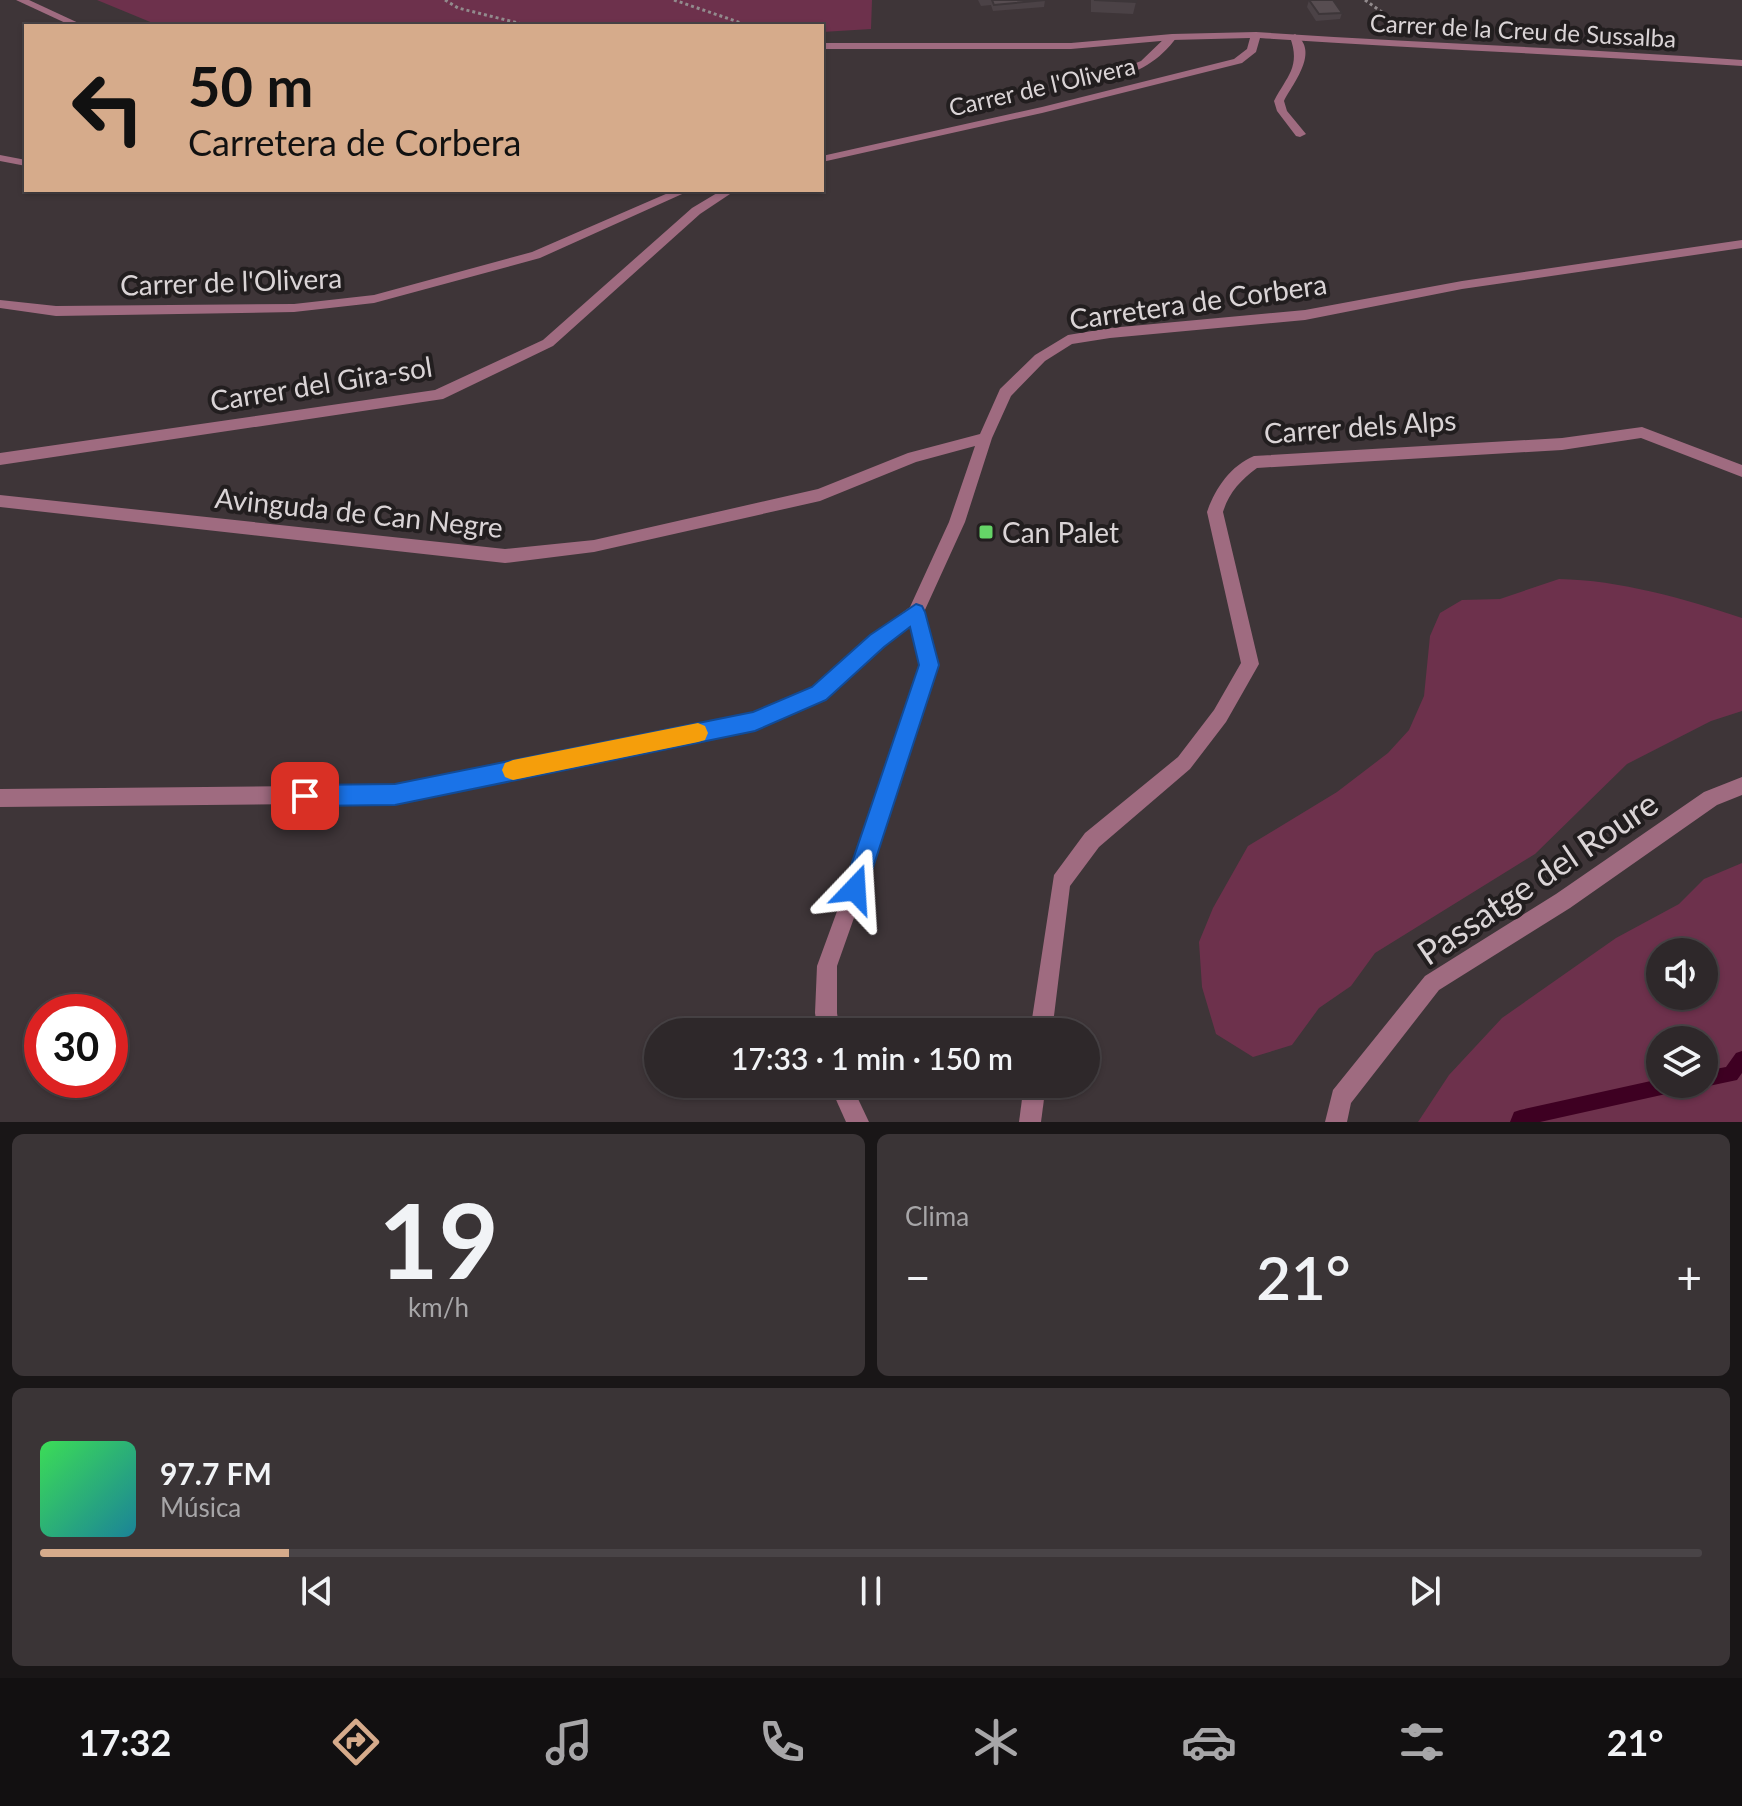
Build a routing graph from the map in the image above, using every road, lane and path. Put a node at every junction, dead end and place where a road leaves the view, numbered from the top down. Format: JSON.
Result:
{"nodes":[{"id":1,"x":21,"y":0,"type":"edge"},
{"id":2,"x":445,"y":0,"type":"edge"},
{"id":3,"x":674,"y":0,"type":"edge"},
{"id":4,"x":75,"y":24,"type":"edge"},
{"id":5,"x":522,"y":24,"type":"edge"},
{"id":6,"x":744,"y":24,"type":"edge"},
{"id":7,"x":1256,"y":35,"type":"junction"},
{"id":8,"x":1172,"y":37,"type":"junction"},
{"id":9,"x":1295,"y":37,"type":"junction"},
{"id":10,"x":824,"y":46,"type":"edge"},
{"id":11,"x":1742,"y":63,"type":"edge"},
{"id":12,"x":1109,"y":76,"type":"dead end"},
{"id":13,"x":1300,"y":134,"type":"dead end"},
{"id":14,"x":0,"y":158,"type":"edge"},
{"id":15,"x":824,"y":159,"type":"edge"},
{"id":16,"x":24,"y":163,"type":"edge"},
{"id":17,"x":680,"y":192,"type":"edge"},
{"id":18,"x":727,"y":192,"type":"edge"},
{"id":19,"x":1742,"y":244,"type":"edge"},
{"id":20,"x":0,"y":304,"type":"edge"},
{"id":21,"x":985,"y":438,"type":"junction"},
{"id":22,"x":0,"y":459,"type":"edge"},
{"id":23,"x":1742,"y":471,"type":"edge"},
{"id":24,"x":0,"y":501,"type":"edge"},
{"id":25,"x":916,"y":612,"type":"junction"},
{"id":26,"x":1742,"y":786,"type":"edge"},
{"id":27,"x":0,"y":798,"type":"edge"},
{"id":28,"x":827,"y":1018,"type":"edge"},
{"id":29,"x":1043,"y":1018,"type":"edge"},
{"id":30,"x":847,"y":1098,"type":"edge"},
{"id":31,"x":1033,"y":1098,"type":"edge"},
{"id":32,"x":858,"y":1122,"type":"edge"},
{"id":33,"x":1030,"y":1122,"type":"edge"},
{"id":34,"x":1336,"y":1122,"type":"edge"}],
"edges":[{"from":1,"to":4,"type":"street"},
{"from":2,"to":5,"type":"path"},
{"from":3,"to":6,"type":"path"},
{"from":7,"to":8,"type":"street","name":"Carrer de la Creu de Sussalba"},
{"from":7,"to":9,"type":"street","name":"Carrer de la Creu de Sussalba"},
{"from":7,"to":15,"type":"street","name":"Carrer de l'Olivera"},
{"from":8,"to":10,"type":"street","name":"Carrer de la Creu de Sussalba"},
{"from":8,"to":12,"type":"street"},
{"from":9,"to":11,"type":"street","name":"Carrer de la Creu de Sussalba"},
{"from":9,"to":13,"type":"street"},
{"from":14,"to":16,"type":"street"},
{"from":17,"to":20,"type":"street","name":"Carrer de l'Olivera"},
{"from":18,"to":22,"type":"street","name":"Carrer del Gira-sol"},
{"from":19,"to":21,"type":"street","name":"Carretera de Corbera"},
{"from":21,"to":24,"type":"street","name":"Avinguda de Can Negre"},
{"from":21,"to":25,"type":"street","name":"Carretera de Corbera"},
{"from":23,"to":29,"type":"street","name":"Carrer dels Alps"},
{"from":25,"to":27,"type":"street","name":"Carretera de Corbera"},
{"from":25,"to":28,"type":"street"},
{"from":26,"to":34,"type":"street","name":"Passatge del Roure"},
{"from":30,"to":32,"type":"street"},
{"from":31,"to":33,"type":"street"}]}
